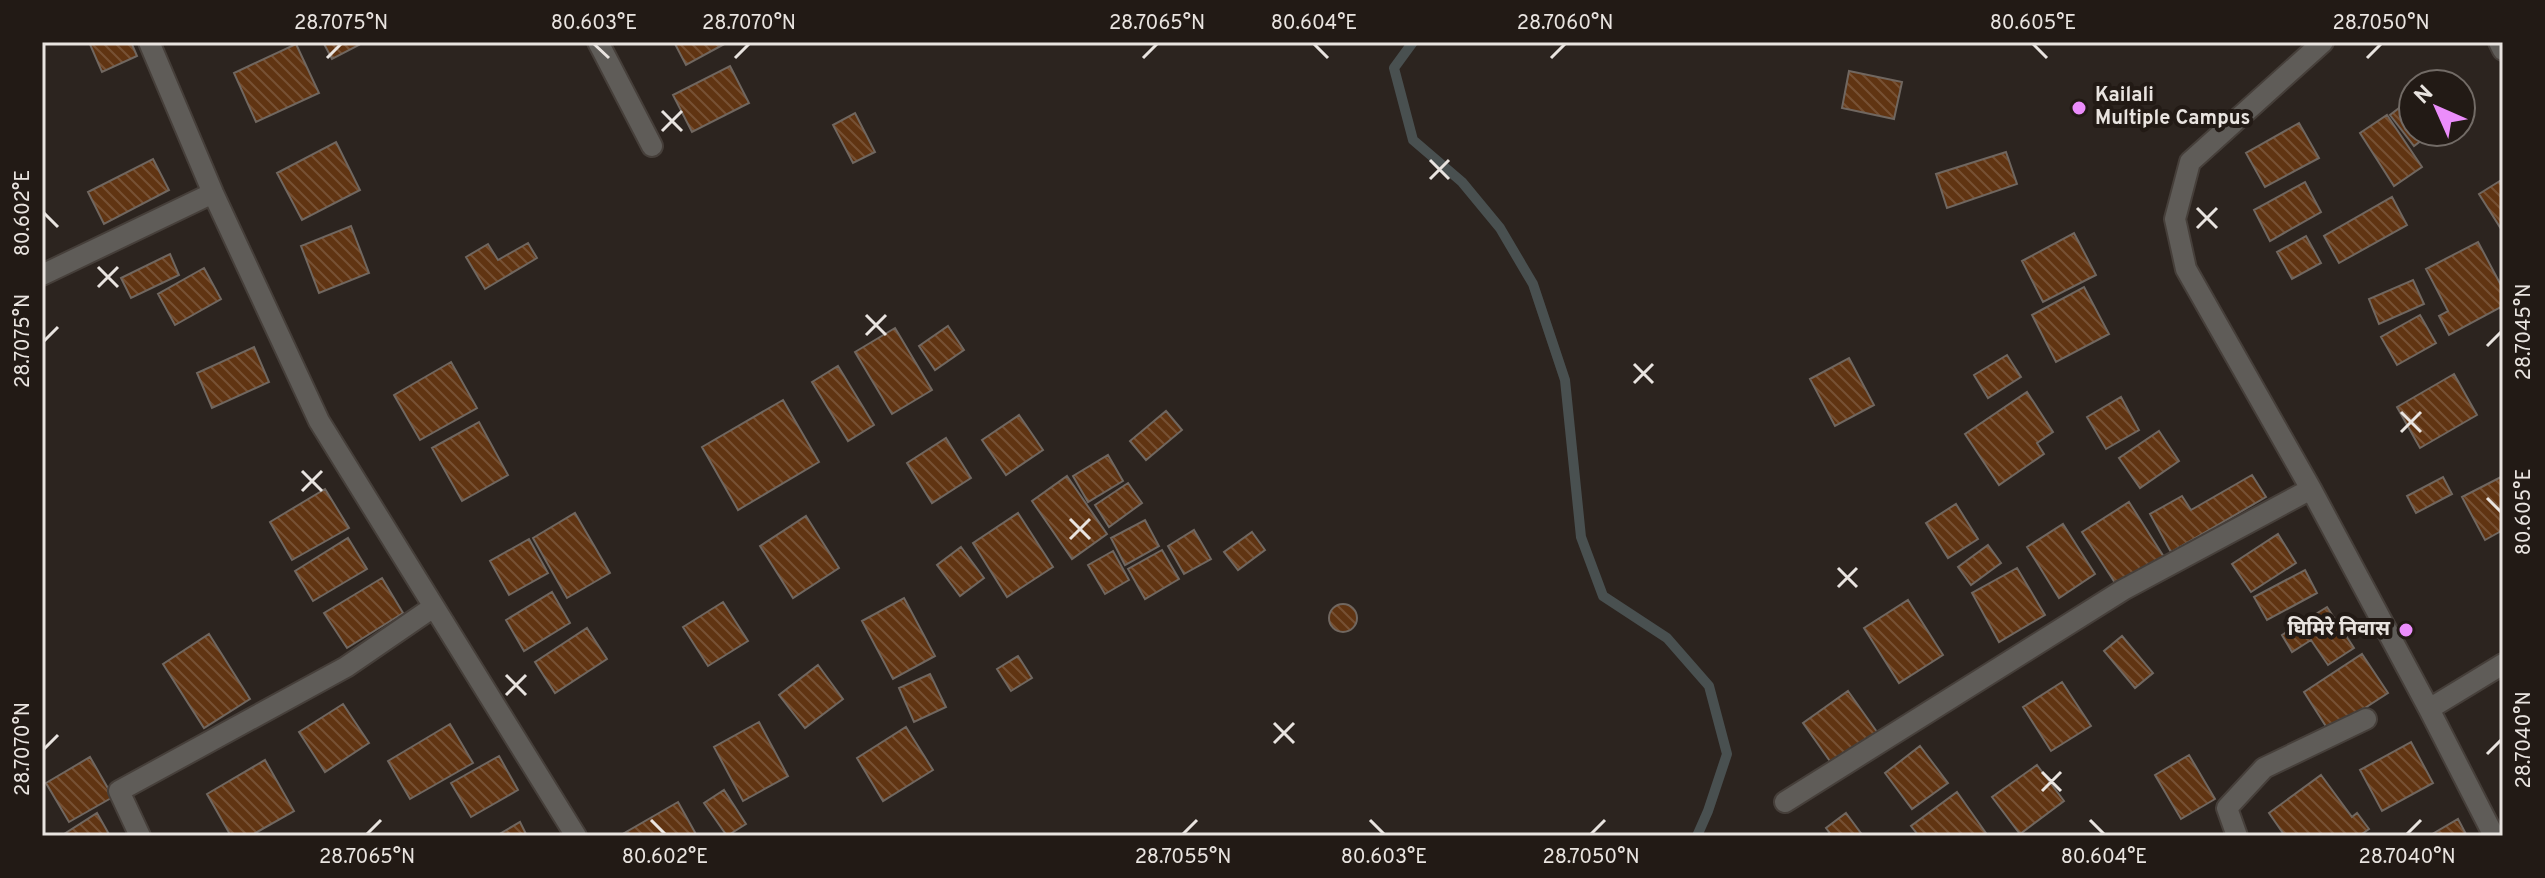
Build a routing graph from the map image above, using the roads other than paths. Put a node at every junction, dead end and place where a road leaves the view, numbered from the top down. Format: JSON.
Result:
{"nodes":[{"id":1,"x":149,"y":42,"type":"edge"},
{"id":2,"x":598,"y":42,"type":"edge"},
{"id":3,"x":2323,"y":42,"type":"edge"},
{"id":4,"x":2499,"y":42,"type":"edge"},
{"id":5,"x":2503,"y":50,"type":"edge"},
{"id":6,"x":652,"y":146,"type":"dead end"},
{"id":7,"x":213,"y":193,"type":"junction"},
{"id":8,"x":42,"y":275,"type":"edge"},
{"id":9,"x":2311,"y":489,"type":"junction"},
{"id":10,"x":432,"y":608,"type":"junction"},
{"id":11,"x":2503,"y":664,"type":"edge"},
{"id":12,"x":2429,"y":709,"type":"junction"},
{"id":13,"x":2366,"y":719,"type":"dead end"},
{"id":14,"x":1785,"y":802,"type":"dead end"},
{"id":15,"x":140,"y":836,"type":"edge"},
{"id":16,"x":576,"y":836,"type":"edge"},
{"id":17,"x":2237,"y":836,"type":"edge"},
{"id":18,"x":2494,"y":836,"type":"edge"}],
"edges":[{"from":1,"to":7,"type":"street"},
{"from":2,"to":6,"type":"street"},
{"from":3,"to":9,"type":"street"},
{"from":4,"to":5,"type":"street"},
{"from":7,"to":8,"type":"street"},
{"from":7,"to":10,"type":"street"},
{"from":9,"to":12,"type":"street"},
{"from":9,"to":14,"type":"street"},
{"from":10,"to":15,"type":"street"},
{"from":10,"to":16,"type":"street"},
{"from":11,"to":12,"type":"street"},
{"from":12,"to":18,"type":"street"},
{"from":13,"to":17,"type":"street"}]}
